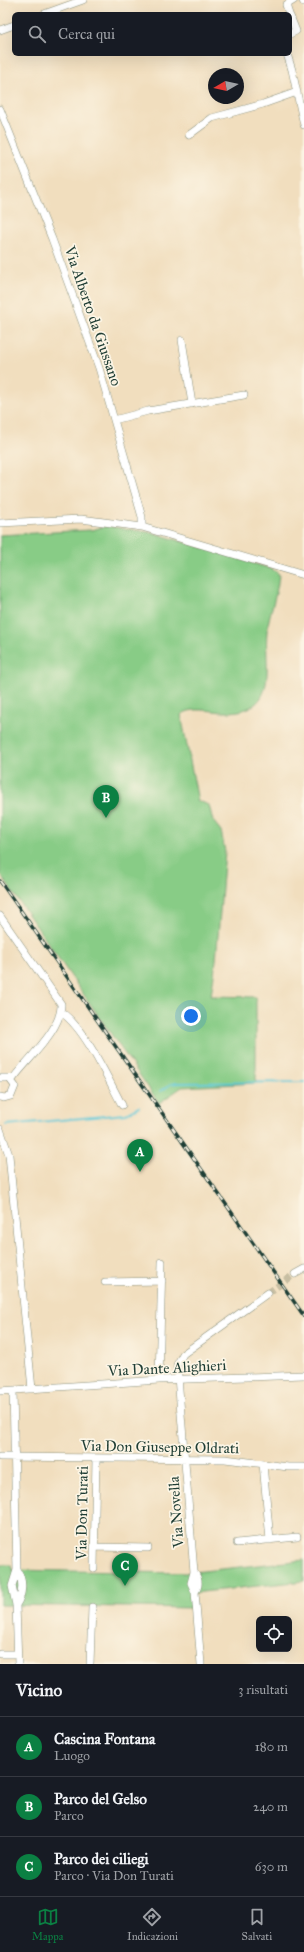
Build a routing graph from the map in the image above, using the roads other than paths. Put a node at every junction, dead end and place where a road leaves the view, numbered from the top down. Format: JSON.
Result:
{"nodes":[{"id":1,"x":83,"y":0,"type":"edge"},
{"id":2,"x":294,"y":0,"type":"edge"},
{"id":3,"x":50,"y":12,"type":"edge"},
{"id":4,"x":289,"y":12,"type":"edge"},
{"id":5,"x":292,"y":20,"type":"edge"},
{"id":6,"x":12,"y":26,"type":"edge"},
{"id":7,"x":0,"y":30,"type":"edge"},
{"id":8,"x":292,"y":33,"type":"edge"},
{"id":9,"x":288,"y":56,"type":"edge"},
{"id":10,"x":297,"y":92,"type":"junction"},
{"id":11,"x":0,"y":109,"type":"edge"},
{"id":12,"x":304,"y":124,"type":"edge"},
{"id":13,"x":189,"y":135,"type":"dead end"},
{"id":14,"x":182,"y":340,"type":"dead end"},
{"id":15,"x":244,"y":396,"type":"dead end"},
{"id":16,"x":192,"y":404,"type":"junction"},
{"id":17,"x":114,"y":420,"type":"junction"},
{"id":18,"x":0,"y":523,"type":"edge"},
{"id":19,"x":142,"y":527,"type":"junction"},
{"id":20,"x":304,"y":576,"type":"edge"},
{"id":21,"x":0,"y":916,"type":"edge"},
{"id":22,"x":61,"y":1012,"type":"junction"},
{"id":23,"x":0,"y":1078,"type":"edge"},
{"id":24,"x":12,"y":1080,"type":"junction"},
{"id":25,"x":0,"y":1097,"type":"edge"},
{"id":26,"x":122,"y":1105,"type":"dead end"},
{"id":27,"x":0,"y":1129,"type":"edge"},
{"id":28,"x":162,"y":1262,"type":"dead end"},
{"id":29,"x":304,"y":1268,"type":"edge"},
{"id":30,"x":295,"y":1274,"type":"tunnel mouth"},
{"id":31,"x":162,"y":1281,"type":"junction"},
{"id":32,"x":105,"y":1282,"type":"dead end"},
{"id":33,"x":268,"y":1293,"type":"tunnel mouth"},
{"id":34,"x":304,"y":1375,"type":"edge"},
{"id":35,"x":178,"y":1379,"type":"junction"},
{"id":36,"x":159,"y":1380,"type":"junction"},
{"id":37,"x":32,"y":1389,"type":"junction"},
{"id":38,"x":0,"y":1391,"type":"edge"},
{"id":39,"x":13,"y":1391,"type":"junction"},
{"id":40,"x":0,"y":1457,"type":"edge"},
{"id":41,"x":15,"y":1457,"type":"junction"},
{"id":42,"x":96,"y":1458,"type":"junction"},
{"id":43,"x":185,"y":1459,"type":"junction"},
{"id":44,"x":263,"y":1464,"type":"junction"},
{"id":45,"x":304,"y":1467,"type":"edge"},
{"id":46,"x":297,"y":1537,"type":"dead end"},
{"id":47,"x":270,"y":1540,"type":"junction"},
{"id":48,"x":237,"y":1543,"type":"dead end"},
{"id":49,"x":94,"y":1548,"type":"junction"},
{"id":50,"x":148,"y":1548,"type":"dead end"},
{"id":51,"x":94,"y":1568,"type":"dead end"},
{"id":52,"x":92,"y":1607,"type":"dead end"},
{"id":53,"x":0,"y":1654,"type":"edge"},
{"id":54,"x":17,"y":1654,"type":"junction"},
{"id":55,"x":18,"y":1664,"type":"edge"},
{"id":56,"x":90,"y":1664,"type":"edge"},
{"id":57,"x":201,"y":1664,"type":"edge"}],
"edges":[{"from":1,"to":3,"type":"street"},
{"from":2,"to":4,"type":"street"},
{"from":5,"to":8,"type":"street"},
{"from":6,"to":7,"type":"street"},
{"from":9,"to":10,"type":"street"},
{"from":10,"to":12,"type":"street"},
{"from":10,"to":13,"type":"street"},
{"from":11,"to":17,"type":"street","name":"Via Alberto da Giussano"},
{"from":14,"to":16,"type":"street"},
{"from":15,"to":16,"type":"street"},
{"from":16,"to":17,"type":"street"},
{"from":17,"to":19,"type":"street","name":"Via Alberto da Giussano"},
{"from":18,"to":19,"type":"street"},
{"from":19,"to":20,"type":"street"},
{"from":21,"to":22,"type":"street"},
{"from":22,"to":24,"type":"street"},
{"from":22,"to":26,"type":"street"},
{"from":23,"to":24,"type":"street"},
{"from":24,"to":25,"type":"street"},
{"from":27,"to":37,"type":"street"},
{"from":28,"to":31,"type":"street"},
{"from":29,"to":30,"type":"street"},
{"from":31,"to":32,"type":"street"},
{"from":31,"to":36,"type":"street"},
{"from":33,"to":35,"type":"street","name":"Via Novella"},
{"from":34,"to":35,"type":"street","name":"Via Dante Alighieri"},
{"from":35,"to":36,"type":"street","name":"Via Dante Alighieri"},
{"from":35,"to":43,"type":"street","name":"Via Novella"},
{"from":36,"to":37,"type":"street","name":"Via Dante Alighieri"},
{"from":37,"to":39,"type":"street","name":"Via Dante Alighieri"},
{"from":38,"to":39,"type":"street","name":"Via Dante Alighieri"},
{"from":39,"to":41,"type":"street"},
{"from":40,"to":41,"type":"street","name":"Via Don Giuseppe Oldrati"},
{"from":41,"to":42,"type":"street","name":"Via Don Giuseppe Oldrati"},
{"from":41,"to":54,"type":"street"},
{"from":42,"to":43,"type":"street","name":"Via Don Giuseppe Oldrati"},
{"from":42,"to":49,"type":"street","name":"Via Don Turati"},
{"from":43,"to":44,"type":"street","name":"Via Don Giuseppe Oldrati"},
{"from":43,"to":57,"type":"street","name":"Via Novella"},
{"from":44,"to":45,"type":"street","name":"Via Don Giuseppe Oldrati"},
{"from":44,"to":47,"type":"street"},
{"from":46,"to":47,"type":"street"},
{"from":47,"to":48,"type":"street"},
{"from":49,"to":50,"type":"street"},
{"from":49,"to":51,"type":"street","name":"Via Don Turati"},
{"from":52,"to":56,"type":"street"},
{"from":53,"to":54,"type":"street"},
{"from":54,"to":55,"type":"street"}]}
